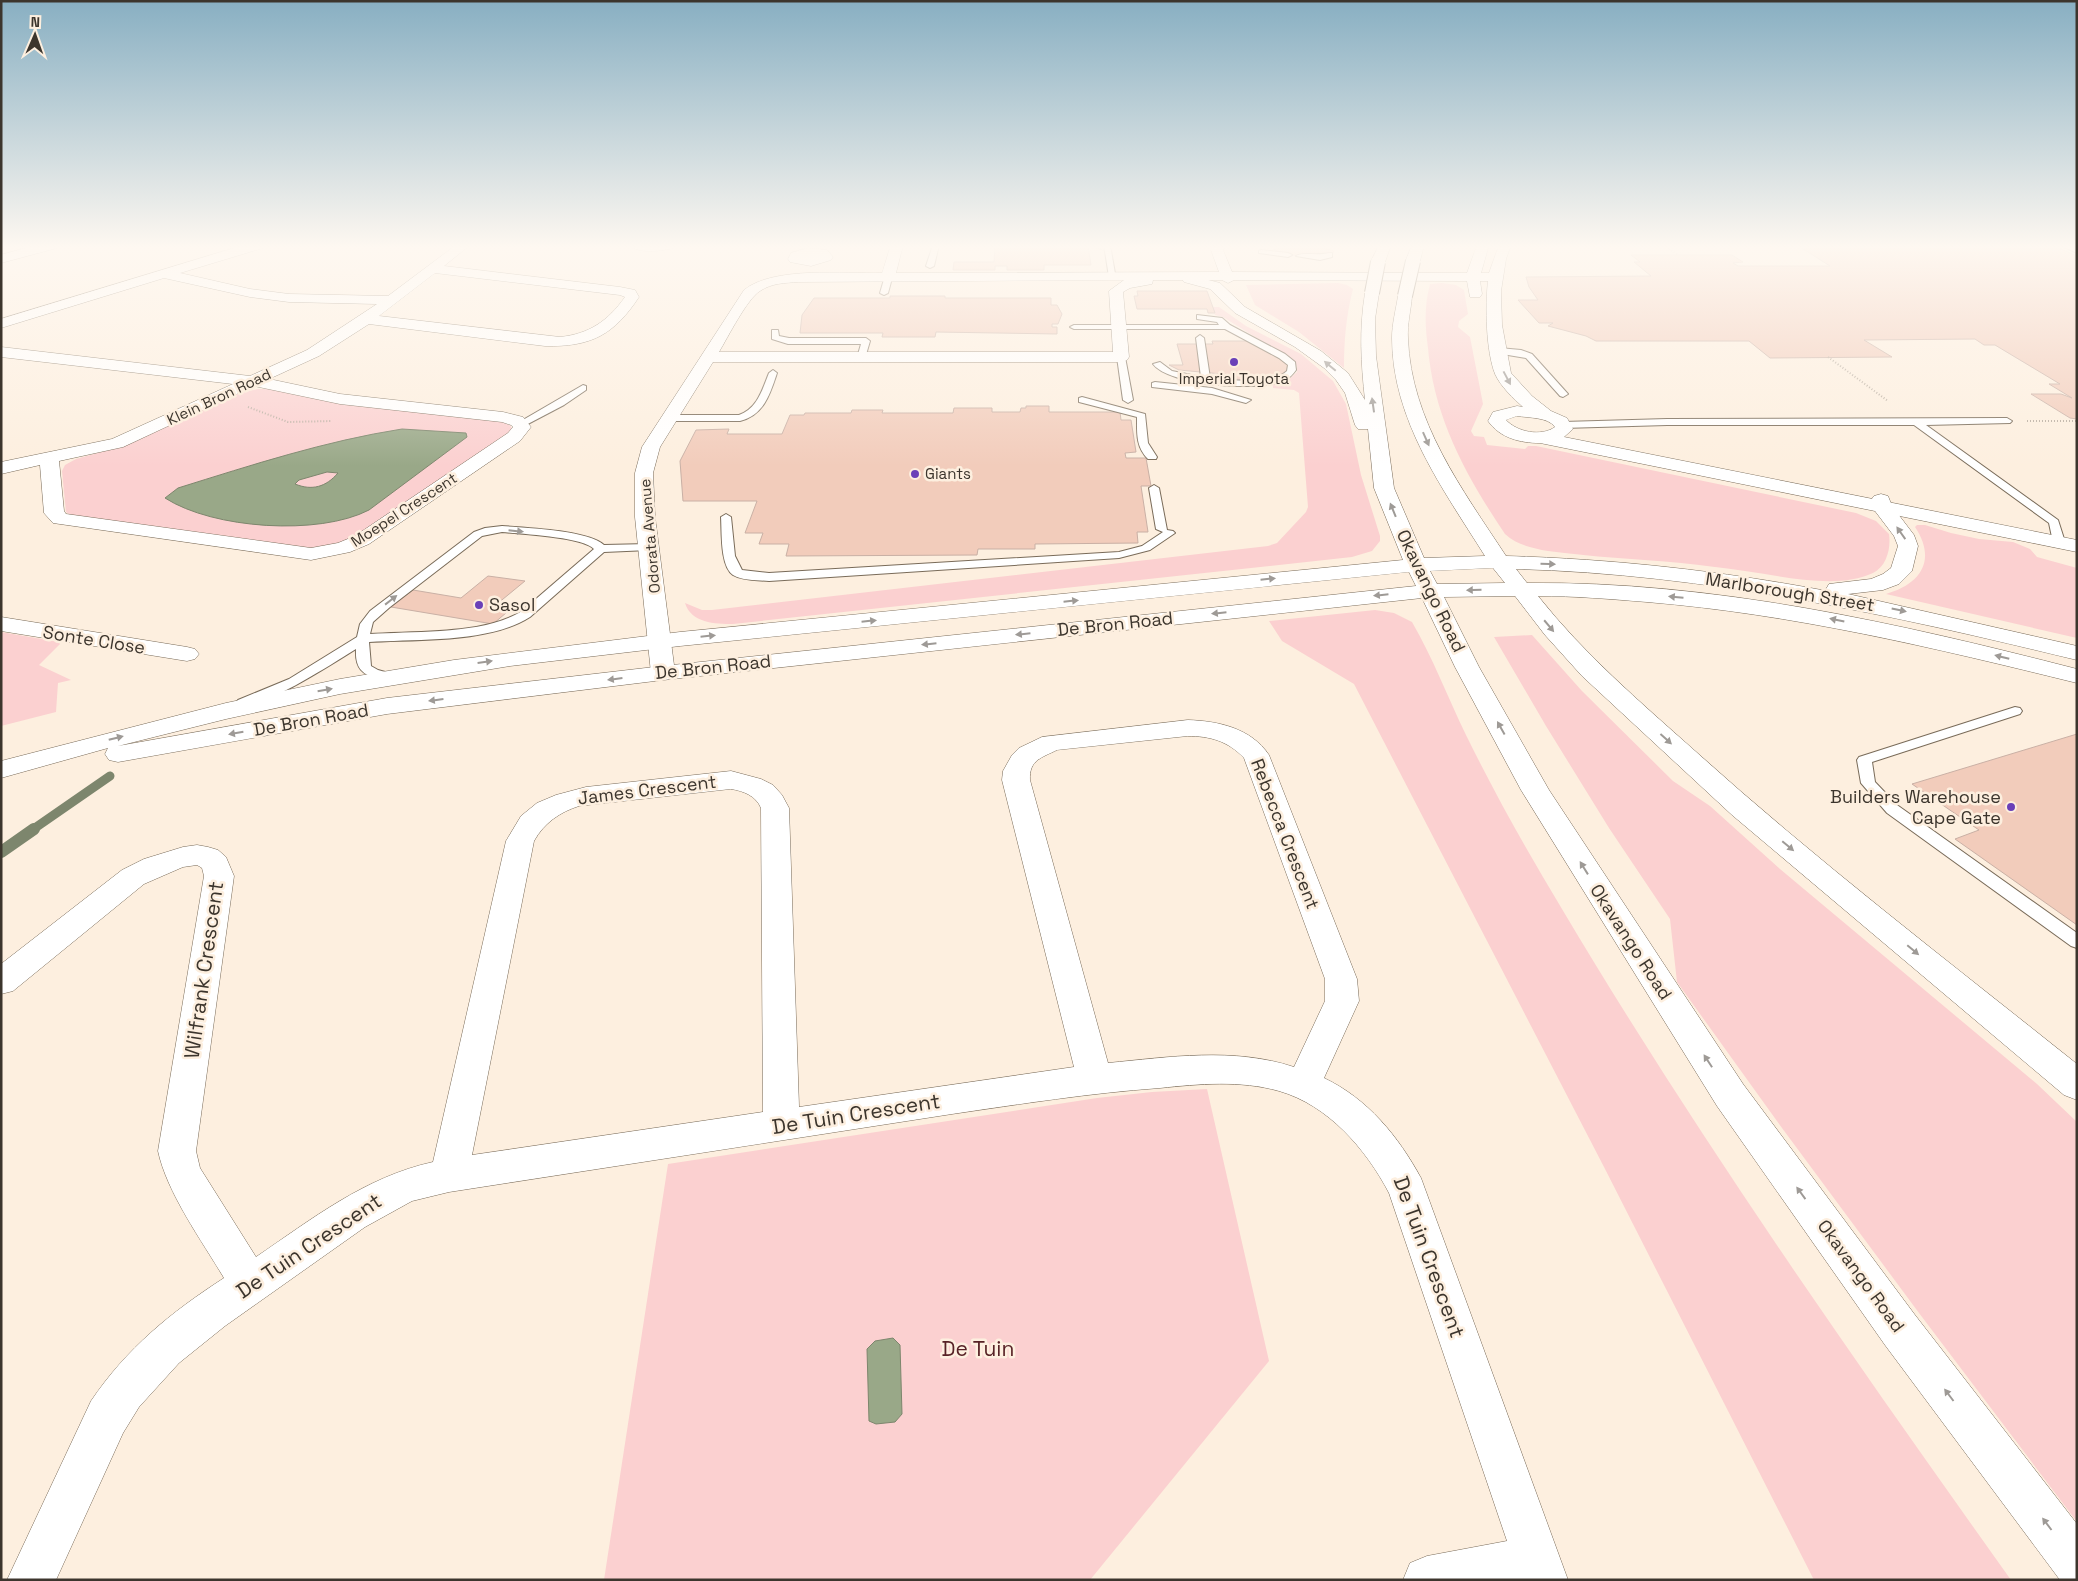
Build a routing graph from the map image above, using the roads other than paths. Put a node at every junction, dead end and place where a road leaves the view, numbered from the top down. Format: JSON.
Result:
{"nodes":[{"id":1,"x":18,"y":319,"type":"edge"},
{"id":2,"x":366,"y":319,"type":"joint"},
{"id":3,"x":613,"y":319,"type":"edge"},
{"id":4,"x":733,"y":319,"type":"edge"},
{"id":5,"x":1119,"y":319,"type":"edge"},
{"id":6,"x":1215,"y":319,"type":"edge"},
{"id":7,"x":1257,"y":319,"type":"edge"},
{"id":8,"x":1368,"y":319,"type":"edge"},
{"id":9,"x":1402,"y":319,"type":"edge"},
{"id":10,"x":1495,"y":319,"type":"edge"},
{"id":11,"x":1480,"y":323,"type":"dead end"},
{"id":12,"x":1,"y":324,"type":"edge"},
{"id":13,"x":1074,"y":327,"type":"dead end"},
{"id":14,"x":1120,"y":327,"type":"junction"},
{"id":15,"x":1227,"y":327,"type":"junction"},
{"id":16,"x":775,"y":332,"type":"dead end"},
{"id":17,"x":1200,"y":338,"type":"dead end"},
{"id":18,"x":1499,"y":350,"type":"junction"},
{"id":19,"x":1,"y":352,"type":"edge"},
{"id":20,"x":1121,"y":357,"type":"junction"},
{"id":21,"x":709,"y":358,"type":"junction"},
{"id":22,"x":861,"y":358,"type":"junction"},
{"id":23,"x":1157,"y":364,"type":"dead end"},
{"id":24,"x":773,"y":373,"type":"dead end"},
{"id":25,"x":1490,"y":378,"type":"dead end"},
{"id":26,"x":1206,"y":380,"type":"junction"},
{"id":27,"x":252,"y":381,"type":"junction"},
{"id":28,"x":1155,"y":385,"type":"dead end"},
{"id":29,"x":583,"y":388,"type":"dead end"},
{"id":30,"x":1563,"y":394,"type":"dead end"},
{"id":31,"x":1082,"y":400,"type":"dead end"},
{"id":32,"x":1128,"y":400,"type":"dead end"},
{"id":33,"x":1246,"y":400,"type":"dead end"},
{"id":34,"x":1544,"y":414,"type":"junction"},
{"id":35,"x":669,"y":418,"type":"junction"},
{"id":36,"x":2007,"y":421,"type":"road end"},
{"id":37,"x":1916,"y":422,"type":"junction"},
{"id":38,"x":521,"y":424,"type":"junction"},
{"id":39,"x":1564,"y":427,"type":"junction"},
{"id":40,"x":1535,"y":437,"type":"junction"},
{"id":41,"x":1152,"y":457,"type":"dead end"},
{"id":42,"x":49,"y":459,"type":"junction"},
{"id":43,"x":1,"y":468,"type":"edge"},
{"id":44,"x":1154,"y":488,"type":"dead end"},
{"id":45,"x":1384,"y":488,"type":"junction"},
{"id":46,"x":1881,"y":503,"type":"junction"},
{"id":47,"x":726,"y":517,"type":"dead end"},
{"id":48,"x":2067,"y":540,"type":"edge"},
{"id":49,"x":649,"y":547,"type":"junction"},
{"id":50,"x":601,"y":549,"type":"junction"},
{"id":51,"x":1499,"y":562,"type":"junction"},
{"id":52,"x":1423,"y":577,"type":"junction"},
{"id":53,"x":1518,"y":588,"type":"junction"},
{"id":54,"x":1793,"y":590,"type":"junction"},
{"id":55,"x":1,"y":624,"type":"edge"},
{"id":56,"x":364,"y":638,"type":"junction"},
{"id":57,"x":659,"y":641,"type":"junction"},
{"id":58,"x":2077,"y":653,"type":"edge"},
{"id":59,"x":187,"y":654,"type":"dead end"},
{"id":60,"x":663,"y":673,"type":"junction"},
{"id":61,"x":2077,"y":676,"type":"edge"},
{"id":62,"x":391,"y":678,"type":"junction"},
{"id":63,"x":2015,"y":711,"type":"dead end"},
{"id":64,"x":215,"y":713,"type":"junction"},
{"id":65,"x":1,"y":770,"type":"edge"},
{"id":66,"x":1,"y":778,"type":"edge"},
{"id":67,"x":2077,"y":942,"type":"edge"},
{"id":68,"x":1,"y":982,"type":"edge"},
{"id":69,"x":1094,"y":1078,"type":"junction"},
{"id":70,"x":1303,"y":1085,"type":"junction"},
{"id":71,"x":2077,"y":1085,"type":"edge"},
{"id":72,"x":782,"y":1125,"type":"junction"},
{"id":73,"x":449,"y":1175,"type":"junction"},
{"id":74,"x":250,"y":1285,"type":"junction"},
{"id":75,"x":2077,"y":1563,"type":"edge"},
{"id":76,"x":1541,"y":1570,"type":"edge"},
{"id":77,"x":31,"y":1580,"type":"edge"},
{"id":78,"x":1427,"y":1580,"type":"edge"}],
"edges":[{"from":1,"to":12,"type":"street"},
{"from":2,"to":3,"type":"street"},
{"from":2,"to":27,"type":"street","name":"Klein Bron Road"},
{"from":4,"to":21,"type":"street","name":"Odorata Avenue"},
{"from":5,"to":14,"type":"street"},
{"from":6,"to":15,"type":"lane"},
{"from":45,"to":7,"type":"street","one_way":true},
{"from":45,"to":8,"type":"street","name":"Okavango Road","one_way":true,"bridge":true},
{"from":9,"to":51,"type":"street","one_way":true,"bridge":true},
{"from":10,"to":18,"type":"street"},
{"from":11,"to":25,"type":"street"},
{"from":13,"to":14,"type":"lane"},
{"from":14,"to":15,"type":"lane"},
{"from":14,"to":20,"type":"street"},
{"from":15,"to":26,"type":"lane"},
{"from":16,"to":22,"type":"lane"},
{"from":17,"to":26,"type":"lane"},
{"from":18,"to":30,"type":"lane"},
{"from":18,"to":34,"type":"street","one_way":true},
{"from":19,"to":27,"type":"street"},
{"from":20,"to":22,"type":"street"},
{"from":20,"to":32,"type":"lane"},
{"from":21,"to":22,"type":"street"},
{"from":21,"to":35,"type":"street","name":"Odorata Avenue"},
{"from":23,"to":26,"type":"lane"},
{"from":24,"to":35,"type":"lane"},
{"from":27,"to":38,"type":"street"},
{"from":27,"to":42,"type":"street","name":"Klein Bron Road"},
{"from":28,"to":33,"type":"lane"},
{"from":29,"to":38,"type":"lane"},
{"from":31,"to":41,"type":"lane"},
{"from":34,"to":39,"type":"street"},
{"from":34,"to":40,"type":"street"},
{"from":35,"to":49,"type":"street","name":"Odorata Avenue"},
{"from":36,"to":37,"type":"lane"},
{"from":37,"to":39,"type":"lane"},
{"from":37,"to":48,"type":"lane"},
{"from":38,"to":42,"type":"street","name":"Moepel Crescent"},
{"from":39,"to":40,"type":"street"},
{"from":39,"to":46,"type":"street"},
{"from":40,"to":46,"type":"street"},
{"from":42,"to":43,"type":"street","name":"Klein Bron Road"},
{"from":44,"to":47,"type":"lane"},
{"from":52,"to":45,"type":"street","name":"Okavango Road","one_way":true},
{"from":46,"to":48,"type":"street"},
{"from":54,"to":46,"type":"street","one_way":true},
{"from":49,"to":50,"type":"lane"},
{"from":49,"to":57,"type":"street","name":"Odorata Avenue"},
{"from":50,"to":56,"type":"lane"},
{"from":56,"to":50,"type":"lane","one_way":true},
{"from":51,"to":52,"type":"street","name":"Marlborough Street"},
{"from":51,"to":53,"type":"street"},
{"from":51,"to":54,"type":"street","name":"Marlborough Street","one_way":true},
{"from":53,"to":52,"type":"street","name":"Marlborough Street","one_way":true},
{"from":57,"to":52,"type":"street","name":"De Bron Road","one_way":true},
{"from":52,"to":60,"type":"street","name":"De Bron Road","one_way":true},
{"from":75,"to":52,"type":"street","name":"Okavango Road","one_way":true},
{"from":61,"to":53,"type":"street","name":"Marlborough Street","one_way":true},
{"from":53,"to":71,"type":"street","one_way":true},
{"from":54,"to":58,"type":"street","name":"Marlborough Street","one_way":true},
{"from":55,"to":59,"type":"street","name":"Sonte Close"},
{"from":56,"to":62,"type":"lane"},
{"from":56,"to":64,"type":"lane"},
{"from":57,"to":60,"type":"street","name":"Odorata Avenue"},
{"from":62,"to":57,"type":"street","name":"De Bron Road","one_way":true},
{"from":60,"to":66,"type":"street","name":"De Bron Road","one_way":true},
{"from":64,"to":62,"type":"street","name":"De Bron Road","one_way":true},
{"from":63,"to":67,"type":"lane"},
{"from":65,"to":64,"type":"street","name":"De Bron Road","one_way":true},
{"from":68,"to":74,"type":"street","name":"Wilfrank Crescent"},
{"from":69,"to":70,"type":"street","name":"De Tuin Crescent"},
{"from":69,"to":70,"type":"street","name":"Rebecca Crescent"},
{"from":69,"to":72,"type":"street","name":"De Tuin Crescent"},
{"from":70,"to":76,"type":"street","name":"De Tuin Crescent"},
{"from":72,"to":73,"type":"street","name":"De Tuin Crescent"},
{"from":72,"to":73,"type":"street","name":"James Crescent"},
{"from":73,"to":74,"type":"street","name":"De Tuin Crescent"},
{"from":74,"to":77,"type":"street","name":"De Tuin Crescent"},
{"from":76,"to":78,"type":"street"}]}
